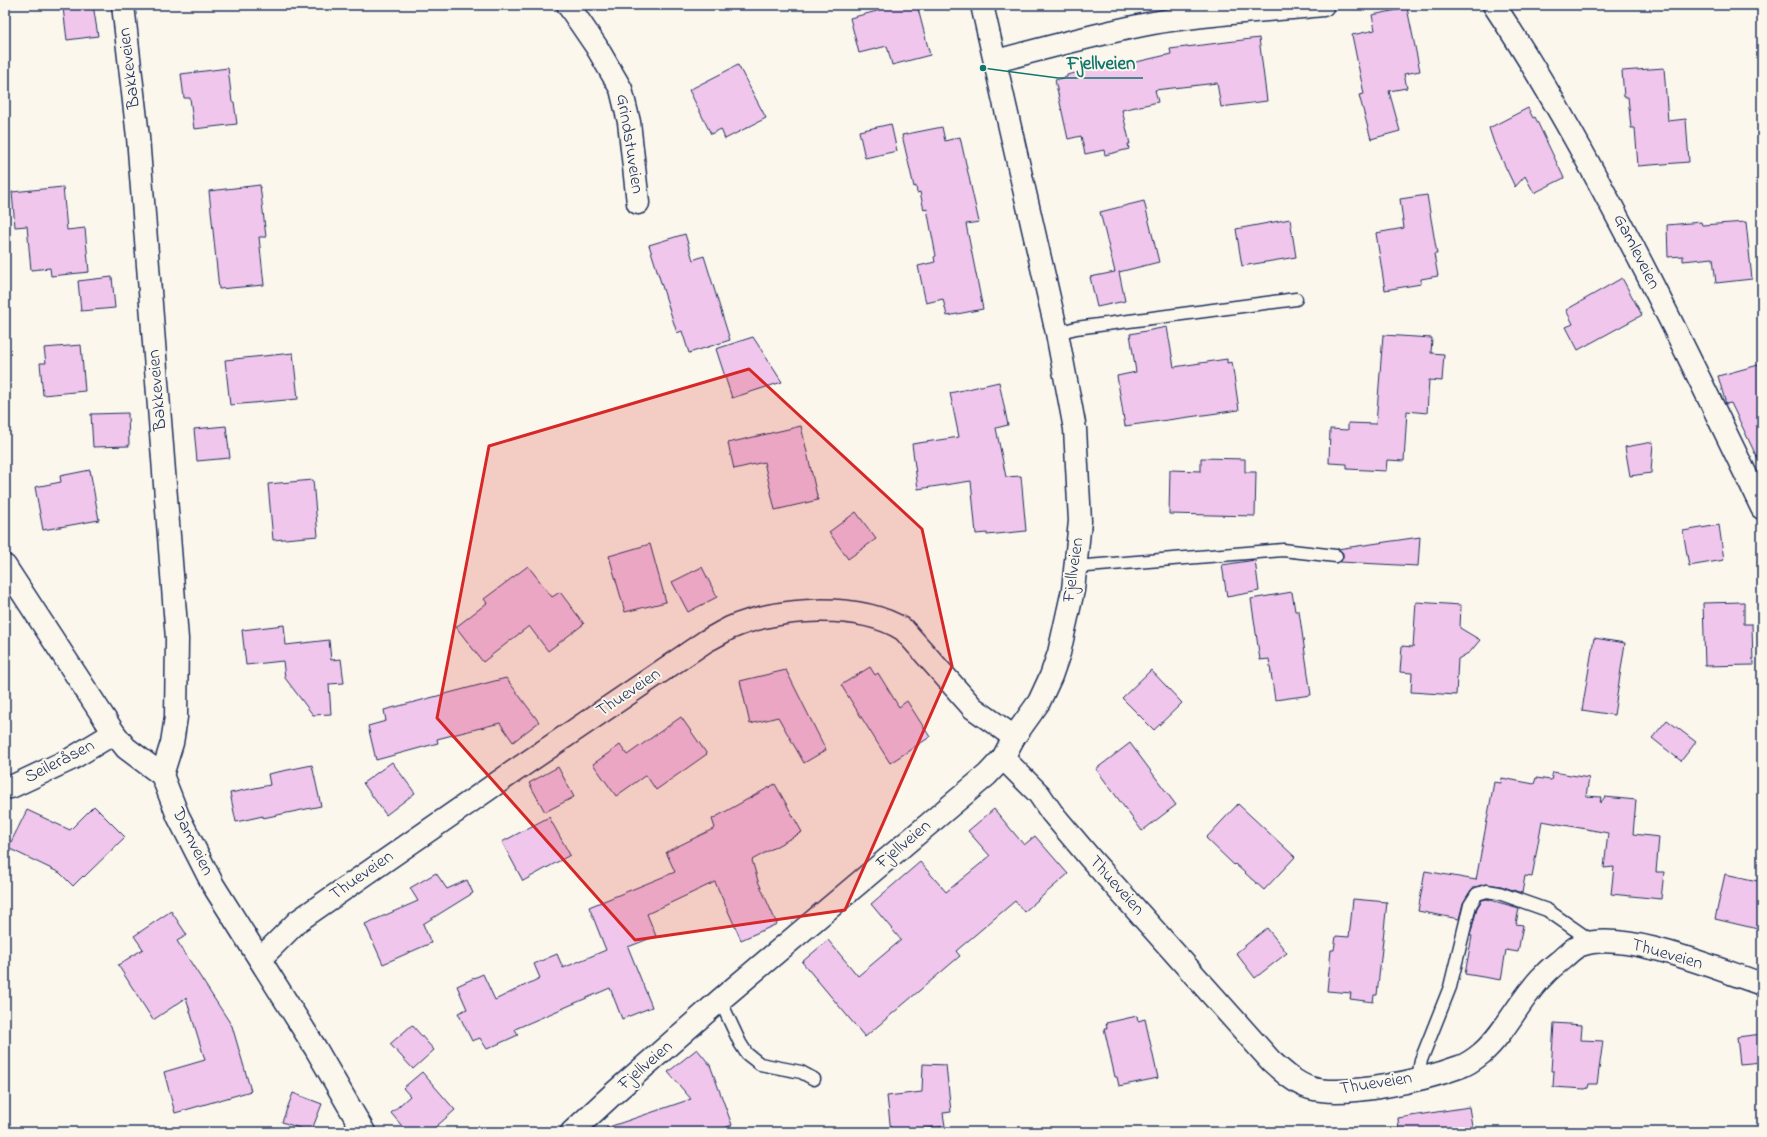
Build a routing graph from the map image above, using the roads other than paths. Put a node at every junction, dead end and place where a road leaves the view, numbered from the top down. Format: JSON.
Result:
{"nodes":[{"id":1,"x":122,"y":5,"type":"edge"},
{"id":2,"x":568,"y":5,"type":"edge"},
{"id":3,"x":982,"y":5,"type":"edge"},
{"id":4,"x":1323,"y":5,"type":"edge"},
{"id":5,"x":1494,"y":5,"type":"edge"},
{"id":6,"x":996,"y":61,"type":"junction"},
{"id":7,"x":638,"y":203,"type":"dead end"},
{"id":8,"x":1296,"y":299,"type":"dead end"},
{"id":9,"x":1057,"y":333,"type":"junction"},
{"id":10,"x":1762,"y":508,"type":"edge"},
{"id":11,"x":1336,"y":556,"type":"dead end"},
{"id":12,"x":5,"y":566,"type":"edge"},
{"id":13,"x":1075,"y":567,"type":"junction"},
{"id":14,"x":114,"y":733,"type":"junction"},
{"id":15,"x":1014,"y":737,"type":"junction"},
{"id":16,"x":1003,"y":758,"type":"junction"},
{"id":17,"x":162,"y":775,"type":"junction"},
{"id":18,"x":5,"y":788,"type":"edge"},
{"id":19,"x":1593,"y":942,"type":"junction"},
{"id":20,"x":260,"y":959,"type":"junction"},
{"id":21,"x":1762,"y":984,"type":"edge"},
{"id":22,"x":720,"y":1000,"type":"junction"},
{"id":23,"x":1418,"y":1078,"type":"junction"},
{"id":24,"x":814,"y":1079,"type":"dead end"},
{"id":25,"x":364,"y":1132,"type":"edge"},
{"id":26,"x":572,"y":1132,"type":"edge"}],
"edges":[{"from":1,"to":17,"type":"street","name":"Bakkeveien"},
{"from":2,"to":7,"type":"street","name":"Grindstuveien"},
{"from":3,"to":6,"type":"street","name":"Fjellveien"},
{"from":4,"to":6,"type":"street"},
{"from":5,"to":10,"type":"street","name":"Gamleveien"},
{"from":6,"to":9,"type":"street","name":"Fjellveien"},
{"from":8,"to":9,"type":"lane"},
{"from":9,"to":13,"type":"street","name":"Fjellveien"},
{"from":11,"to":13,"type":"lane"},
{"from":12,"to":14,"type":"street"},
{"from":13,"to":15,"type":"street","name":"Fjellveien"},
{"from":14,"to":17,"type":"street"},
{"from":14,"to":18,"type":"street","name":"Seileråsen"},
{"from":15,"to":16,"type":"street","name":"Fjellveien"},
{"from":15,"to":20,"type":"street","name":"Thueveien"},
{"from":16,"to":22,"type":"street","name":"Fjellveien"},
{"from":16,"to":23,"type":"street","name":"Thueveien"},
{"from":17,"to":20,"type":"street","name":"Damveien"},
{"from":19,"to":21,"type":"street","name":"Thueveien"},
{"from":19,"to":23,"type":"street","name":"Thueveien"},
{"from":19,"to":23,"type":"lane"},
{"from":20,"to":25,"type":"street","name":"Damveien"},
{"from":22,"to":24,"type":"lane"},
{"from":22,"to":26,"type":"street","name":"Fjellveien"}]}
